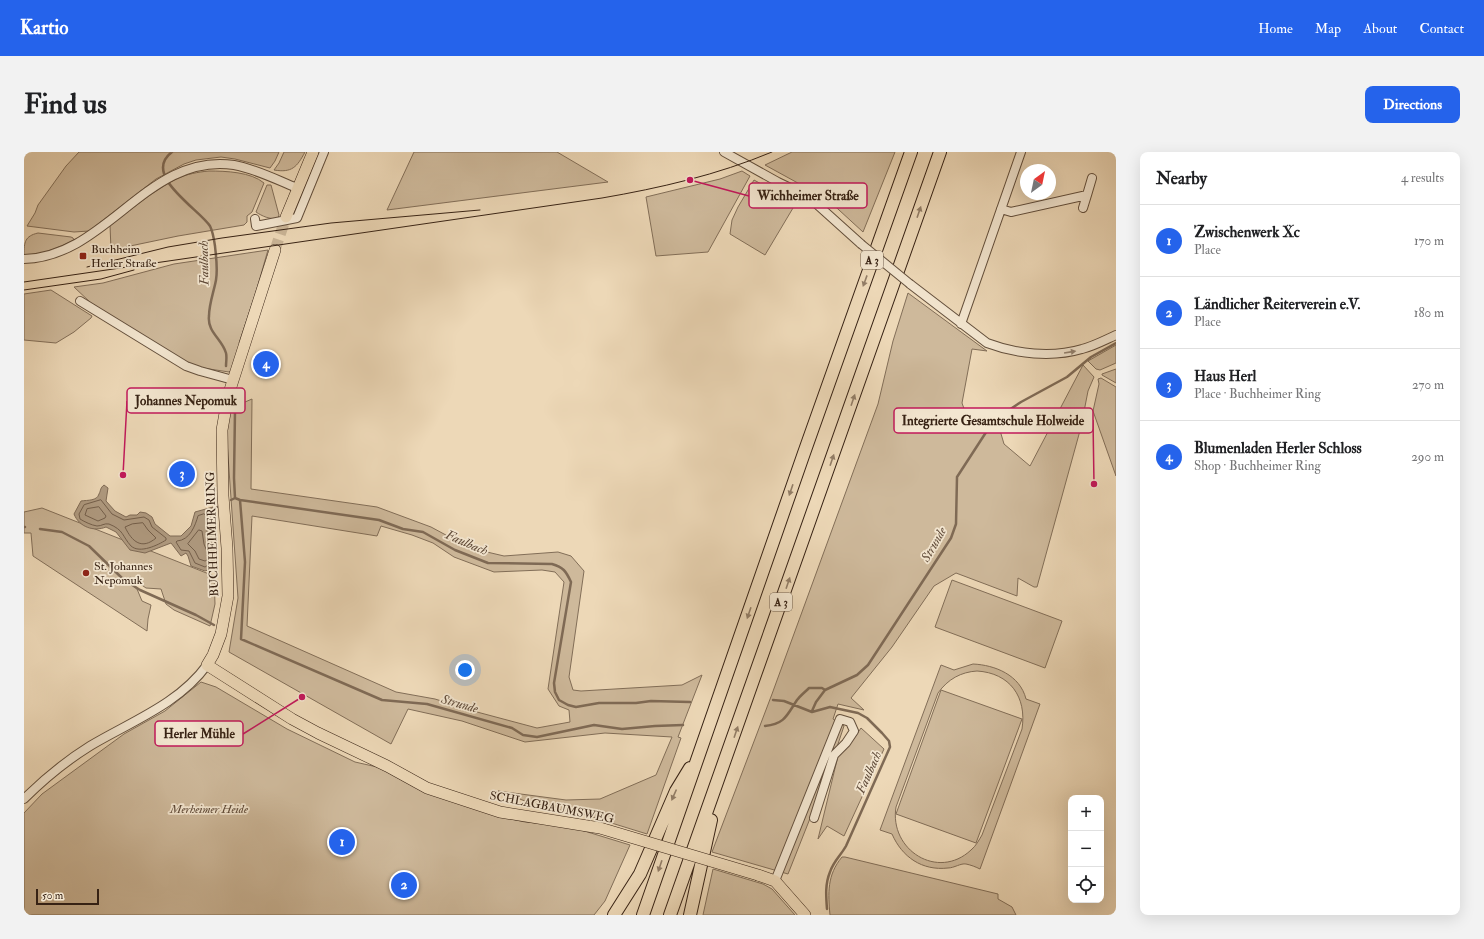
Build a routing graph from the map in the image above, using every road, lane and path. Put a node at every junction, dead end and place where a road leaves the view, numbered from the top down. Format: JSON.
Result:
{"nodes":[{"id":1,"x":313,"y":152,"type":"edge"},
{"id":2,"x":324,"y":152,"type":"edge"},
{"id":3,"x":724,"y":152,"type":"edge"},
{"id":4,"x":911,"y":152,"type":"edge"},
{"id":5,"x":940,"y":152,"type":"edge"},
{"id":6,"x":1021,"y":152,"type":"edge"},
{"id":7,"x":1092,"y":178,"type":"dead end"},
{"id":8,"x":297,"y":188,"type":"junction"},
{"id":9,"x":1087,"y":195,"type":"junction"},
{"id":10,"x":1083,"y":208,"type":"dead end"},
{"id":11,"x":1001,"y":209,"type":"junction"},
{"id":12,"x":286,"y":217,"type":"tunnel mouth"},
{"id":13,"x":255,"y":219,"type":"dead end"},
{"id":14,"x":275,"y":250,"type":"tunnel mouth"},
{"id":15,"x":24,"y":259,"type":"edge"},
{"id":16,"x":80,"y":301,"type":"dead end"},
{"id":17,"x":961,"y":324,"type":"junction"},
{"id":18,"x":1116,"y":335,"type":"edge"},
{"id":19,"x":233,"y":380,"type":"junction"},
{"id":20,"x":207,"y":665,"type":"junction"},
{"id":21,"x":701,"y":750,"type":"junction"},
{"id":22,"x":723,"y":768,"type":"junction"},
{"id":23,"x":24,"y":799,"type":"edge"},
{"id":24,"x":814,"y":818,"type":"dead end"},
{"id":25,"x":775,"y":882,"type":"junction"},
{"id":26,"x":614,"y":915,"type":"edge"},
{"id":27,"x":643,"y":915,"type":"edge"},
{"id":28,"x":670,"y":915,"type":"edge"},
{"id":29,"x":690,"y":915,"type":"edge"},
{"id":30,"x":805,"y":915,"type":"edge"}],
"edges":[{"from":1,"to":8,"type":"main road"},
{"from":2,"to":13,"type":"street"},
{"from":3,"to":17,"type":"street","bridge":true},
{"from":4,"to":21,"type":"highway","number":"A 3","one_way":true},
{"from":22,"to":5,"type":"highway","number":"A 3","one_way":true},
{"from":6,"to":11,"type":"street"},
{"from":7,"to":9,"type":"street"},
{"from":8,"to":12,"type":"main road"},
{"from":8,"to":15,"type":"street"},
{"from":9,"to":10,"type":"street"},
{"from":9,"to":11,"type":"street"},
{"from":11,"to":17,"type":"street"},
{"from":14,"to":19,"type":"main road","name":"BUCHHEIMER RING"},
{"from":16,"to":19,"type":"street"},
{"from":17,"to":18,"type":"street","one_way":true},
{"from":19,"to":20,"type":"main road","name":"BUCHHEIMER RING"},
{"from":20,"to":23,"type":"street","name":"BUCHHEIMER RING"},
{"from":20,"to":25,"type":"main road","name":"SCHLAGBAUMSWEG","bridge":true},
{"from":21,"to":26,"type":"highway","one_way":true},
{"from":21,"to":27,"type":"highway","number":"A 3","one_way":true},
{"from":22,"to":28,"type":"highway","number":"A 3"},
{"from":22,"to":29,"type":"highway"},
{"from":24,"to":25,"type":"street"},
{"from":25,"to":30,"type":"main road","name":"SCHLAGBAUMSWEG"}]}
